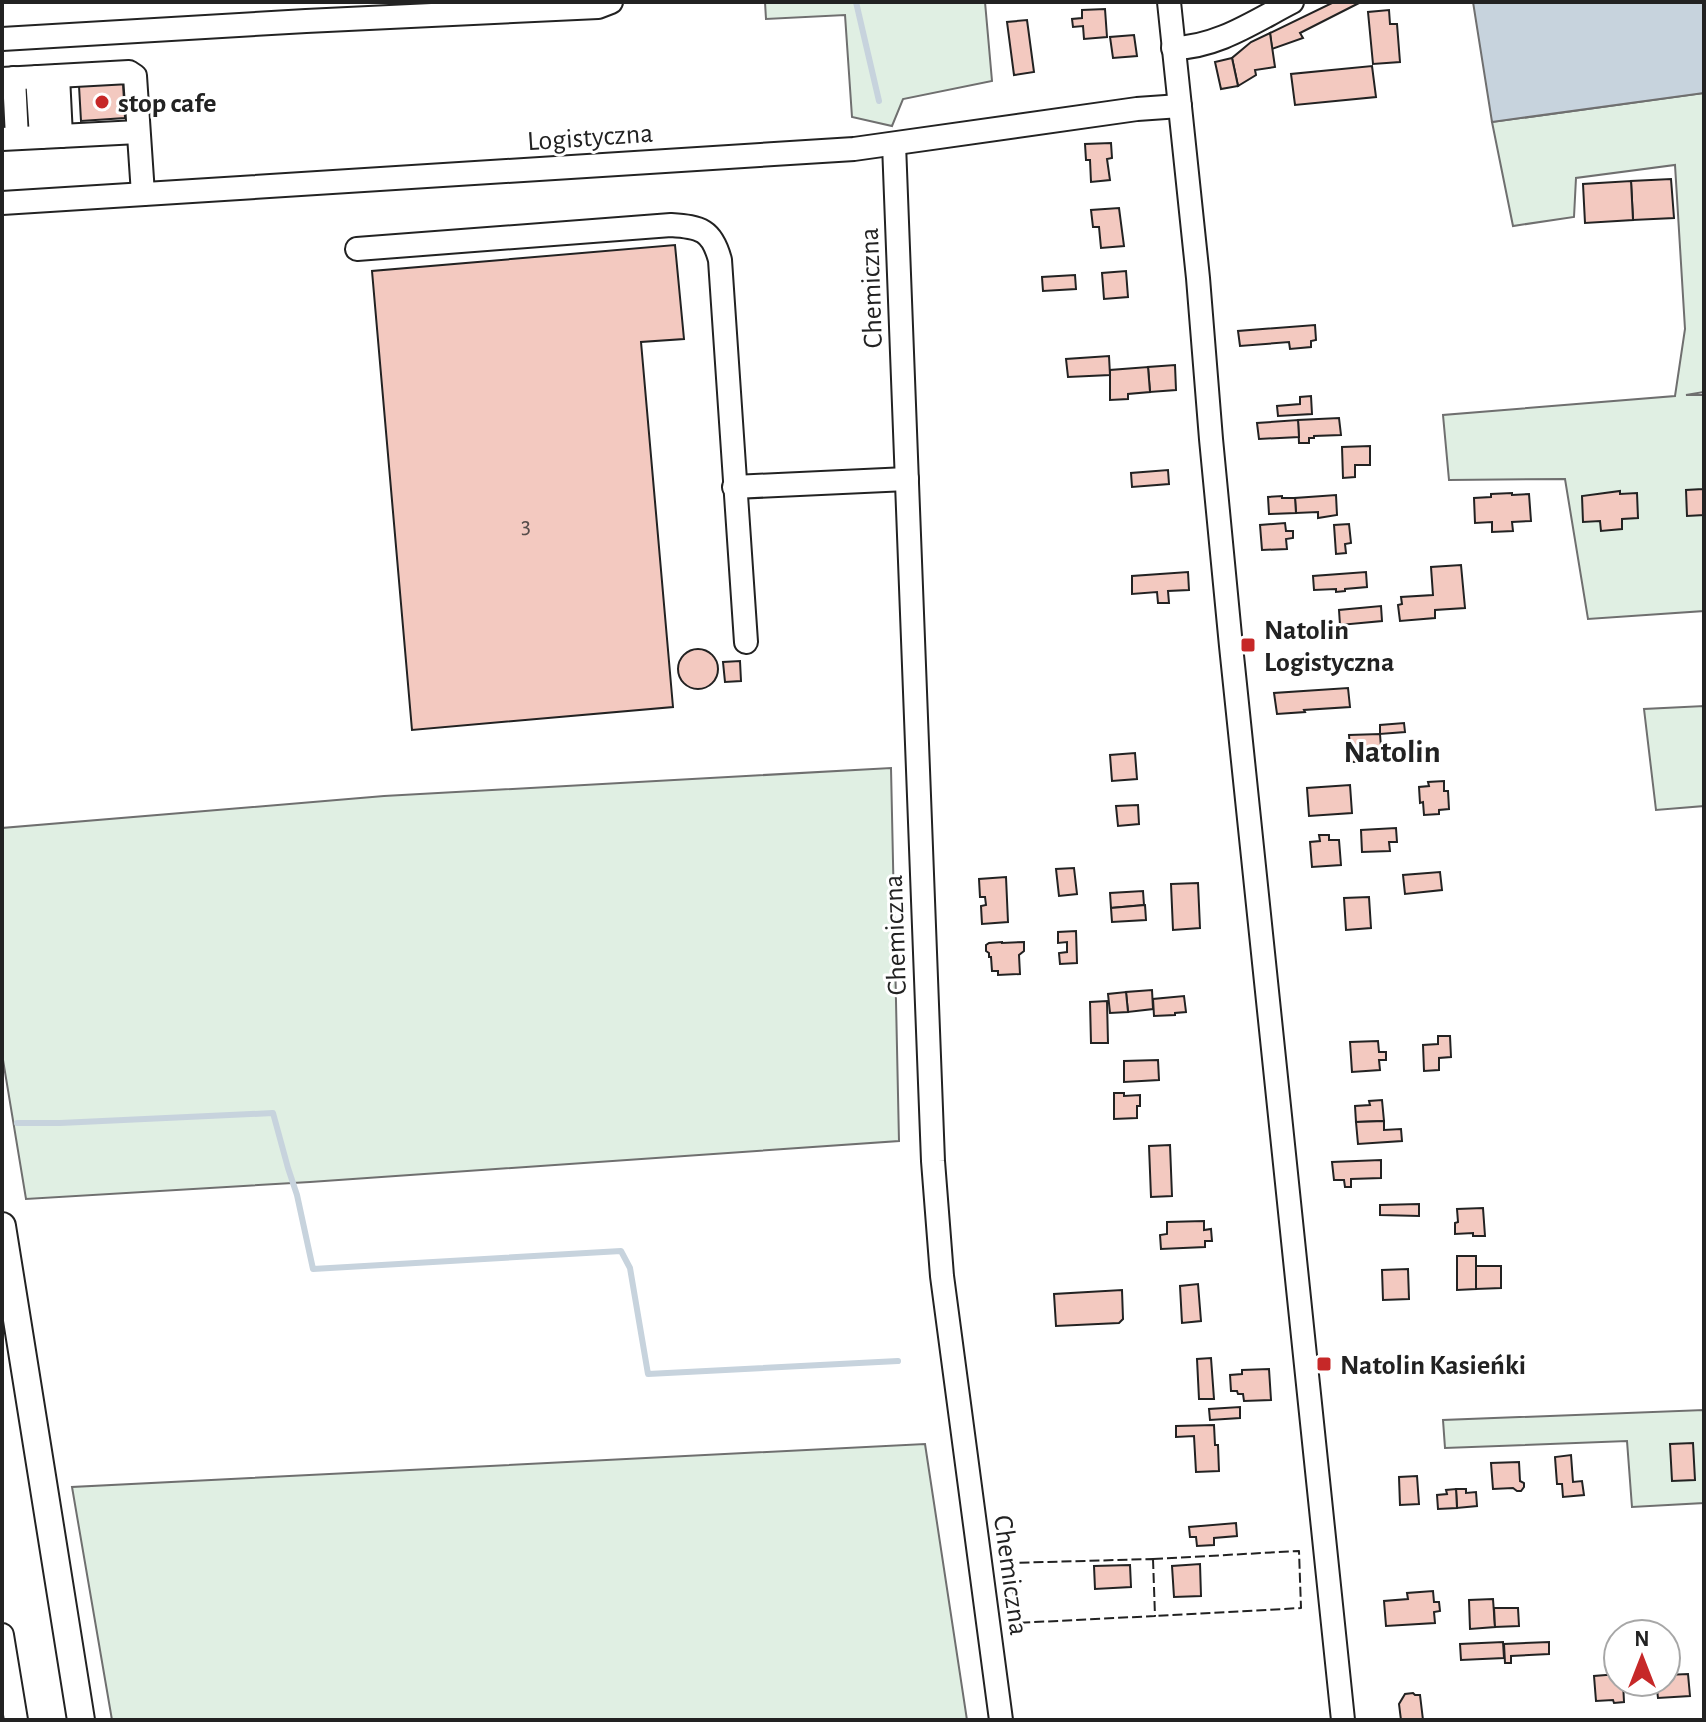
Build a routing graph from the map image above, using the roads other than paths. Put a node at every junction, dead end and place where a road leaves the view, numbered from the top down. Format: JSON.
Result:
{"nodes":[{"id":1,"x":611,"y":2,"type":"edge"},
{"id":2,"x":1169,"y":2,"type":"edge"},
{"id":3,"x":1292,"y":2,"type":"edge"},
{"id":4,"x":2,"y":39,"type":"edge"},
{"id":5,"x":1173,"y":48,"type":"junction"},
{"id":6,"x":48,"y":76,"type":"junction"},
{"id":7,"x":8,"y":78,"type":"edge"},
{"id":8,"x":1180,"y":106,"type":"junction"},
{"id":9,"x":138,"y":132,"type":"junction"},
{"id":10,"x":51,"y":136,"type":"junction"},
{"id":11,"x":10,"y":139,"type":"edge"},
{"id":12,"x":894,"y":144,"type":"junction"},
{"id":13,"x":143,"y":194,"type":"junction"},
{"id":14,"x":2,"y":203,"type":"edge"},
{"id":15,"x":357,"y":249,"type":"dead end"},
{"id":16,"x":907,"y":479,"type":"junction"},
{"id":17,"x":734,"y":487,"type":"junction"},
{"id":18,"x":746,"y":642,"type":"dead end"},
{"id":19,"x":2,"y":1226,"type":"edge"},
{"id":20,"x":2,"y":1635,"type":"edge"},
{"id":21,"x":16,"y":1720,"type":"edge"},
{"id":22,"x":81,"y":1720,"type":"edge"},
{"id":23,"x":1001,"y":1720,"type":"edge"},
{"id":24,"x":1343,"y":1720,"type":"edge"}],
"edges":[{"from":1,"to":4,"type":"street"},
{"from":2,"to":5,"type":"street"},
{"from":3,"to":5,"type":"street"},
{"from":5,"to":8,"type":"street"},
{"from":6,"to":7,"type":"street"},
{"from":6,"to":9,"type":"street"},
{"from":6,"to":10,"type":"street"},
{"from":7,"to":11,"type":"street"},
{"from":8,"to":12,"type":"street","name":"Logistyczna"},
{"from":8,"to":24,"type":"street"},
{"from":9,"to":10,"type":"street"},
{"from":9,"to":13,"type":"street"},
{"from":10,"to":11,"type":"street"},
{"from":12,"to":13,"type":"street","name":"Logistyczna"},
{"from":12,"to":16,"type":"street","name":"Chemiczna"},
{"from":13,"to":14,"type":"street","name":"Logistyczna"},
{"from":15,"to":17,"type":"street"},
{"from":16,"to":17,"type":"street"},
{"from":16,"to":23,"type":"street","name":"Chemiczna"},
{"from":17,"to":18,"type":"street"},
{"from":19,"to":22,"type":"main road"},
{"from":20,"to":21,"type":"street"}]}
